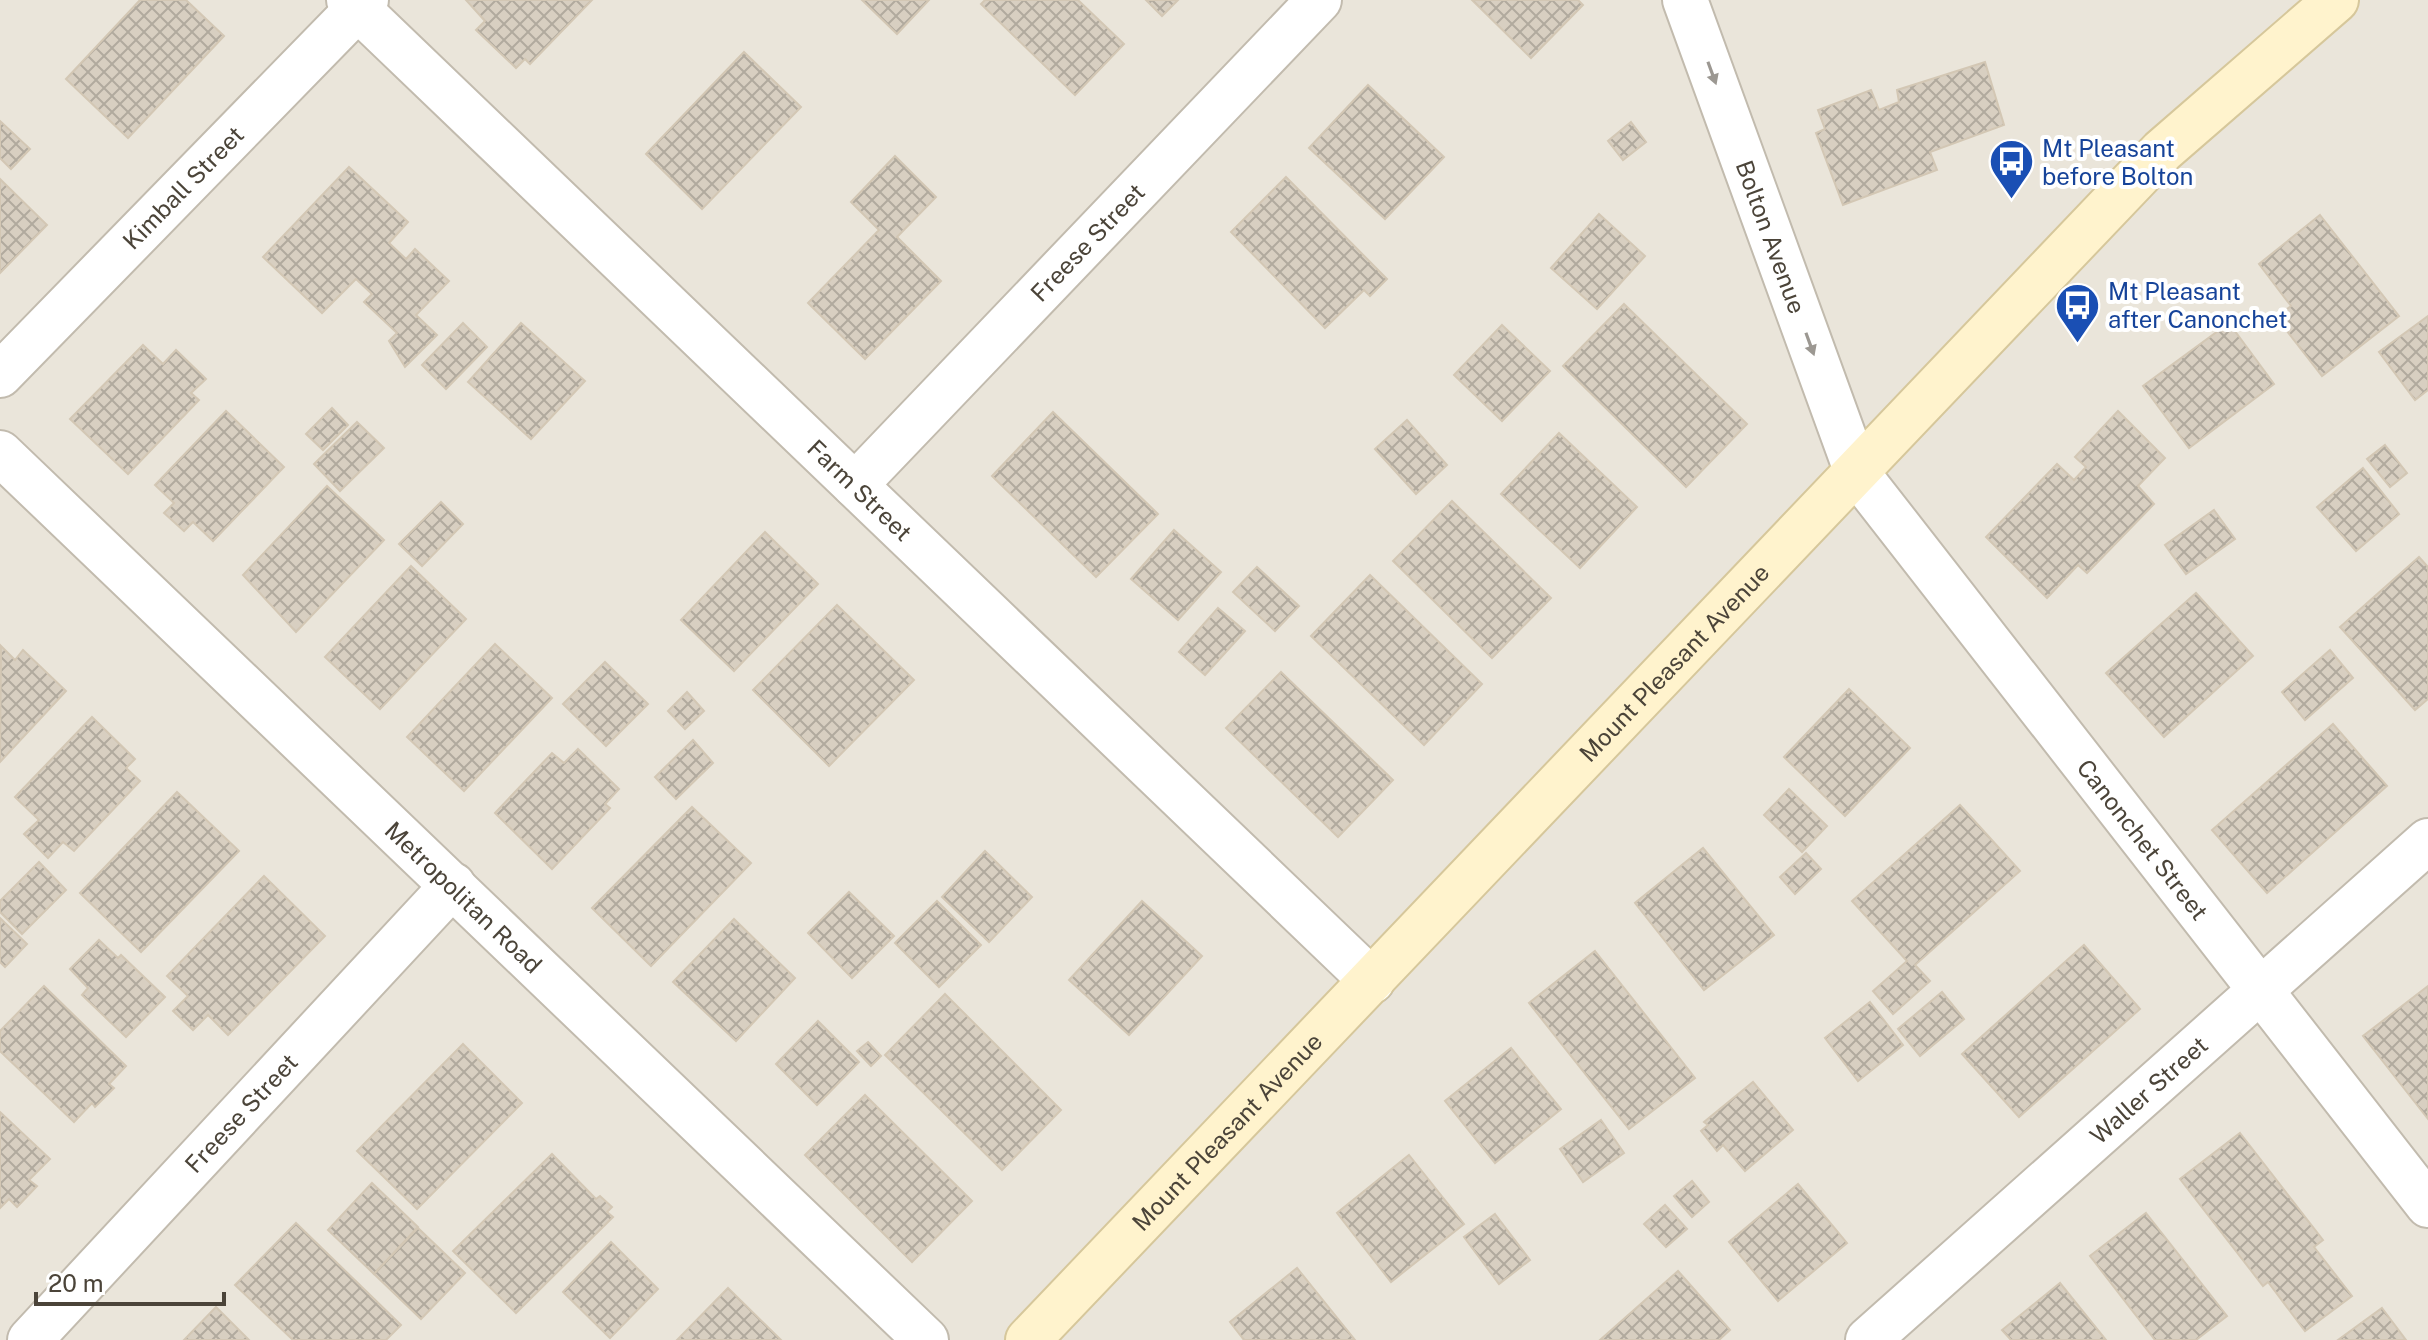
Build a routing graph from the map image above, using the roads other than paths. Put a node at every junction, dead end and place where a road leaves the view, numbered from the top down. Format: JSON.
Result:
{"nodes":[{"id":1,"x":1319,"y":0,"type":"edge"},
{"id":2,"x":1685,"y":0,"type":"edge"},
{"id":3,"x":357,"y":3,"type":"edge"},
{"id":4,"x":2322,"y":5,"type":"edge"},
{"id":5,"x":0,"y":375,"type":"edge"},
{"id":6,"x":0,"y":453,"type":"edge"},
{"id":7,"x":1857,"y":473,"type":"junction"},
{"id":8,"x":855,"y":485,"type":"junction"},
{"id":9,"x":2428,"y":841,"type":"edge"},
{"id":10,"x":453,"y":885,"type":"junction"},
{"id":11,"x":1372,"y":981,"type":"junction"},
{"id":12,"x":2261,"y":990,"type":"junction"},
{"id":13,"x":2428,"y":1205,"type":"edge"},
{"id":14,"x":30,"y":1340,"type":"edge"},
{"id":15,"x":926,"y":1340,"type":"edge"},
{"id":16,"x":1028,"y":1340,"type":"edge"},
{"id":17,"x":1868,"y":1340,"type":"edge"}],
"edges":[{"from":1,"to":8,"type":"street","name":"Freese Street"},
{"from":2,"to":7,"type":"street","name":"Bolton Avenue","one_way":true},
{"from":3,"to":5,"type":"street","name":"Kimball Street"},
{"from":3,"to":8,"type":"street","name":"Farm Street"},
{"from":4,"to":7,"type":"main road","name":"Mount Pleasant Avenue"},
{"from":6,"to":10,"type":"street","name":"Metropolitan Road"},
{"from":7,"to":11,"type":"main road","name":"Mount Pleasant Avenue"},
{"from":7,"to":12,"type":"street","name":"Canonchet Street"},
{"from":8,"to":11,"type":"street","name":"Farm Street"},
{"from":9,"to":12,"type":"street","name":"Waller Street"},
{"from":10,"to":14,"type":"street","name":"Freese Street"},
{"from":10,"to":15,"type":"street","name":"Metropolitan Road"},
{"from":11,"to":16,"type":"main road","name":"Mount Pleasant Avenue"},
{"from":12,"to":13,"type":"street","name":"Canonchet Street"},
{"from":12,"to":17,"type":"street","name":"Waller Street"}]}
